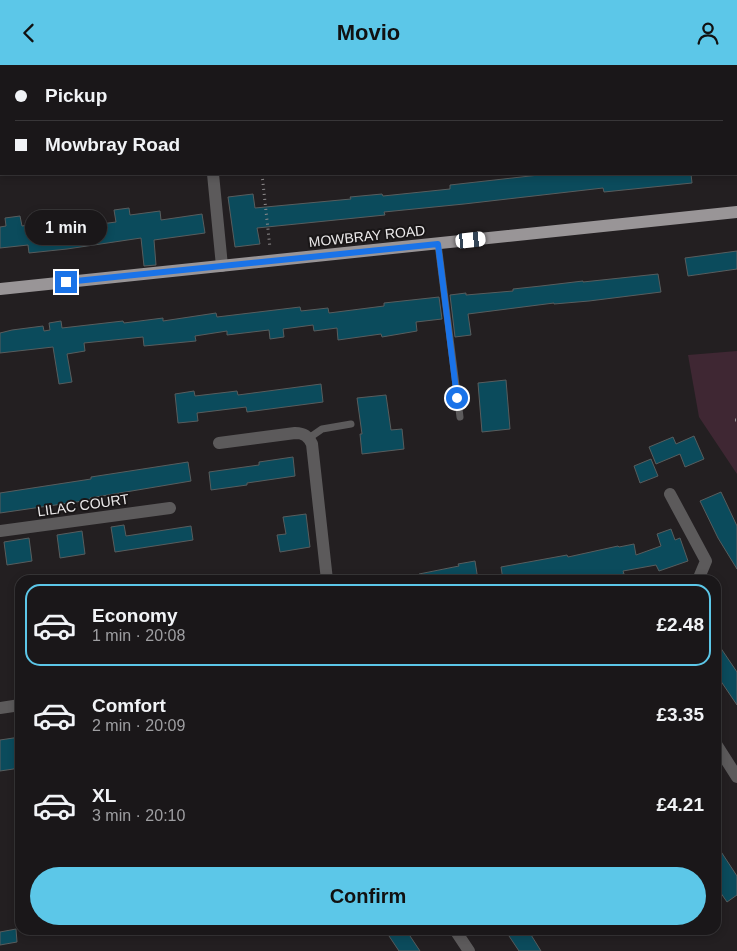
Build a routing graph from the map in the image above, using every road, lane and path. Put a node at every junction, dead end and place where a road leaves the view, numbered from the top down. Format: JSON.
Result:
{"nodes":[{"id":1,"x":213,"y":175,"type":"edge"},
{"id":2,"x":262,"y":175,"type":"edge"},
{"id":3,"x":737,"y":212,"type":"edge"},
{"id":4,"x":438,"y":244,"type":"junction"},
{"id":5,"x":271,"y":261,"type":"junction"},
{"id":6,"x":222,"y":266,"type":"junction"},
{"id":7,"x":0,"y":289,"type":"edge"},
{"id":8,"x":460,"y":417,"type":"dead end"},
{"id":9,"x":351,"y":424,"type":"dead end"},
{"id":10,"x":309,"y":438,"type":"junction"},
{"id":11,"x":219,"y":443,"type":"dead end"},
{"id":12,"x":670,"y":494,"type":"dead end"},
{"id":13,"x":170,"y":508,"type":"dead end"},
{"id":14,"x":0,"y":531,"type":"edge"},
{"id":15,"x":326,"y":575,"type":"edge"},
{"id":16,"x":700,"y":575,"type":"edge"},
{"id":17,"x":15,"y":706,"type":"edge"},
{"id":18,"x":0,"y":708,"type":"edge"},
{"id":19,"x":721,"y":752,"type":"edge"},
{"id":20,"x":737,"y":777,"type":"edge"},
{"id":21,"x":458,"y":935,"type":"edge"},
{"id":22,"x":468,"y":951,"type":"edge"}],
"edges":[{"from":1,"to":6,"type":"street"},
{"from":2,"to":5,"type":"path"},
{"from":3,"to":4,"type":"main road","name":"MOWBRAY ROAD"},
{"from":4,"to":5,"type":"main road","name":"MOWBRAY ROAD"},
{"from":4,"to":8,"type":"lane"},
{"from":5,"to":6,"type":"main road","name":"MOWBRAY ROAD"},
{"from":6,"to":7,"type":"main road","name":"MOWBRAY ROAD"},
{"from":9,"to":10,"type":"lane"},
{"from":10,"to":11,"type":"street"},
{"from":10,"to":15,"type":"street"},
{"from":12,"to":16,"type":"street"},
{"from":13,"to":14,"type":"street","name":"LILAC COURT"},
{"from":17,"to":18,"type":"street"},
{"from":19,"to":20,"type":"street"},
{"from":21,"to":22,"type":"street"}]}
